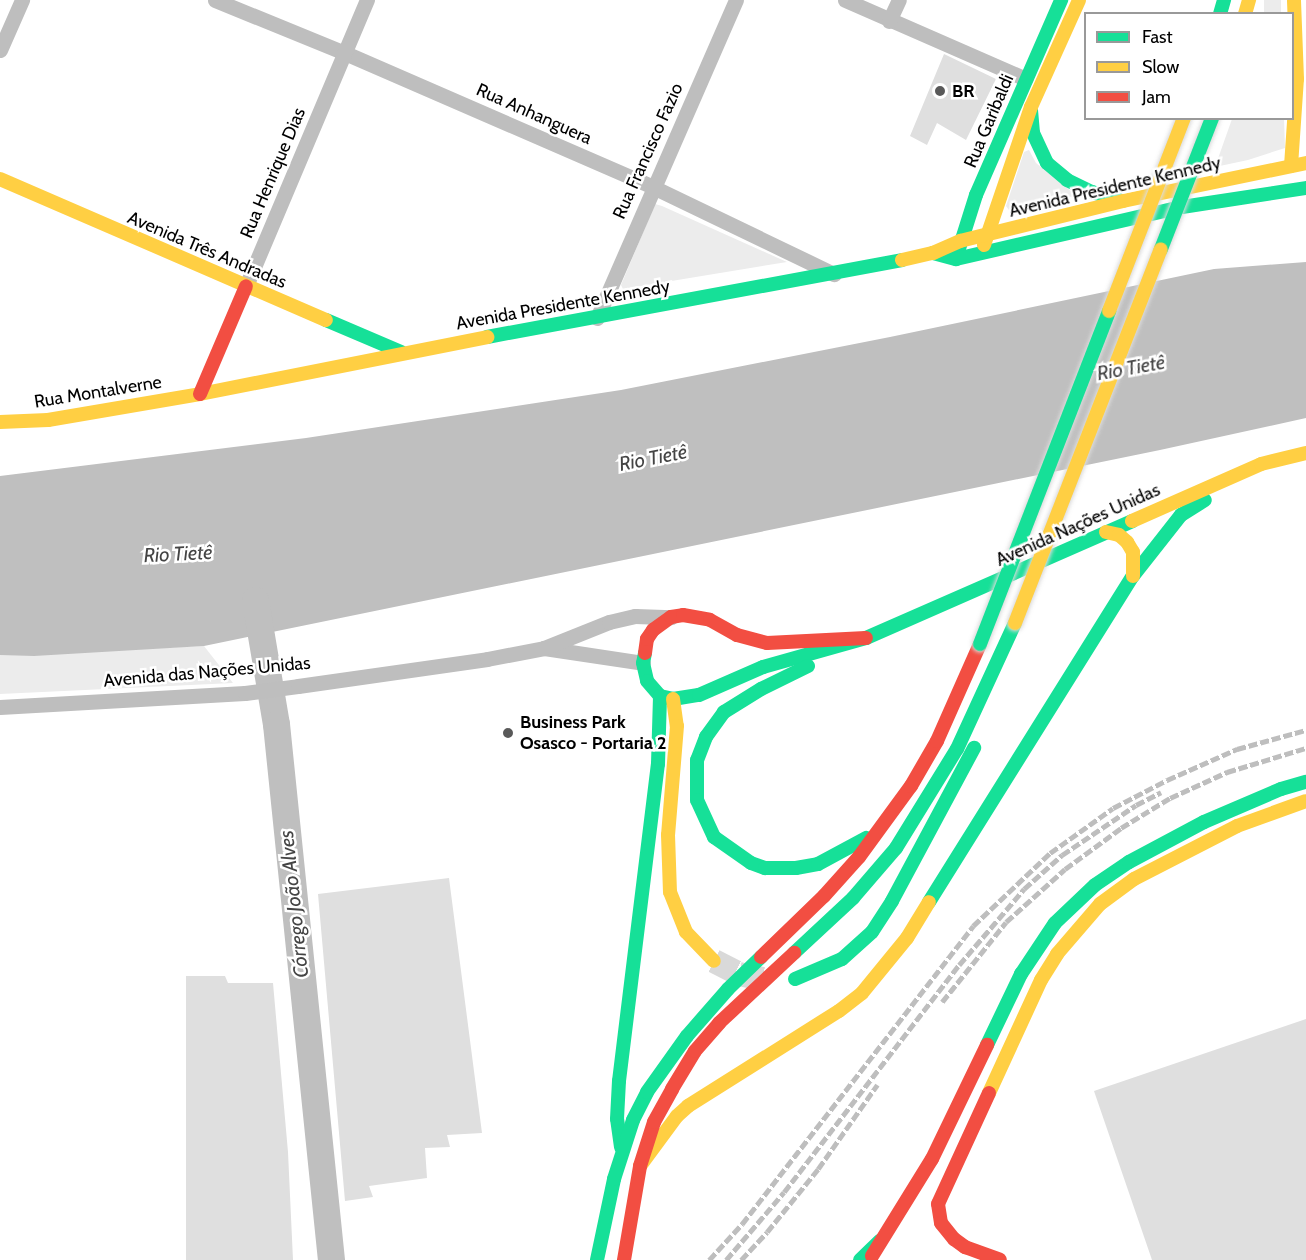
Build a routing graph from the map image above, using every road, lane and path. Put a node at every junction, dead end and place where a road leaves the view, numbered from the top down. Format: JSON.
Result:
{"nodes":[{"id":1,"x":22,"y":0,"type":"edge"},
{"id":2,"x":215,"y":0,"type":"edge"},
{"id":3,"x":368,"y":0,"type":"edge"},
{"id":4,"x":736,"y":0,"type":"edge"},
{"id":5,"x":845,"y":0,"type":"edge"},
{"id":6,"x":899,"y":0,"type":"edge"},
{"id":7,"x":1061,"y":0,"type":"edge"},
{"id":8,"x":1079,"y":0,"type":"edge"},
{"id":9,"x":1294,"y":0,"type":"edge"},
{"id":10,"x":890,"y":21,"type":"junction"},
{"id":11,"x":0,"y":50,"type":"edge"},
{"id":12,"x":345,"y":53,"type":"junction"},
{"id":13,"x":1297,"y":79,"type":"junction"},
{"id":14,"x":1026,"y":80,"type":"junction"},
{"id":15,"x":1306,"y":96,"type":"edge"},
{"id":16,"x":1031,"y":107,"type":"junction"},
{"id":17,"x":1294,"y":116,"type":"edge"},
{"id":18,"x":1183,"y":120,"type":"edge"},
{"id":19,"x":1211,"y":120,"type":"edge"},
{"id":20,"x":1294,"y":120,"type":"edge"},
{"id":21,"x":1306,"y":163,"type":"edge"},
{"id":22,"x":1290,"y":166,"type":"junction"},
{"id":23,"x":0,"y":179,"type":"edge"},
{"id":24,"x":653,"y":187,"type":"junction"},
{"id":25,"x":1306,"y":188,"type":"edge"},
{"id":26,"x":1273,"y":191,"type":"junction"},
{"id":27,"x":1123,"y":201,"type":"junction"},
{"id":28,"x":986,"y":234,"type":"junction"},
{"id":29,"x":960,"y":241,"type":"junction"},
{"id":30,"x":933,"y":253,"type":"junction"},
{"id":31,"x":982,"y":254,"type":"junction"},
{"id":32,"x":956,"y":259,"type":"junction"},
{"id":33,"x":834,"y":274,"type":"junction"},
{"id":34,"x":246,"y":286,"type":"junction"},
{"id":35,"x":597,"y":318,"type":"junction"},
{"id":36,"x":400,"y":352,"type":"junction"},
{"id":37,"x":200,"y":394,"type":"junction"},
{"id":38,"x":0,"y":422,"type":"edge"},
{"id":39,"x":1306,"y":453,"type":"edge"},
{"id":40,"x":1261,"y":464,"type":"junction"},
{"id":41,"x":1106,"y":532,"type":"junction"},
{"id":42,"x":1133,"y":576,"type":"junction"},
{"id":43,"x":671,"y":617,"type":"junction"},
{"id":44,"x":737,"y":635,"type":"junction"},
{"id":45,"x":866,"y":638,"type":"junction"},
{"id":46,"x":544,"y":648,"type":"junction"},
{"id":47,"x":1004,"y":650,"type":"junction"},
{"id":48,"x":750,"y":662,"type":"junction"},
{"id":49,"x":643,"y":663,"type":"junction"},
{"id":50,"x":667,"y":698,"type":"junction"},
{"id":51,"x":743,"y":700,"type":"junction"},
{"id":52,"x":0,"y":706,"type":"edge"},
{"id":53,"x":987,"y":718,"type":"dead end"},
{"id":54,"x":978,"y":740,"type":"dead end"},
{"id":55,"x":1306,"y":782,"type":"edge"},
{"id":56,"x":1306,"y":801,"type":"edge"},
{"id":57,"x":881,"y":828,"type":"junction"},
{"id":58,"x":714,"y":961,"type":"tunnel mouth"},
{"id":59,"x":795,"y":979,"type":"dead end"},
{"id":60,"x":621,"y":1153,"type":"junction"},
{"id":61,"x":639,"y":1166,"type":"junction"},
{"id":62,"x":880,"y":1241,"type":"junction"},
{"id":63,"x":597,"y":1260,"type":"edge"},
{"id":64,"x":624,"y":1260,"type":"edge"},
{"id":65,"x":860,"y":1260,"type":"edge"},
{"id":66,"x":870,"y":1260,"type":"edge"},
{"id":67,"x":1000,"y":1260,"type":"edge"}],
"edges":[{"from":1,"to":11,"type":"street"},
{"from":2,"to":12,"type":"street","name":"Rua Anhanguera"},
{"from":3,"to":12,"type":"street","name":"Rua Henrique Dias"},
{"from":4,"to":24,"type":"street","name":"Rua Francisco Fazio"},
{"from":5,"to":10,"type":"street"},
{"from":6,"to":10,"type":"street"},
{"from":7,"to":14,"type":"main road","name":"Rua Garibaldi"},
{"from":8,"to":16,"type":"main road","name":"Rua Garibaldi"},
{"from":9,"to":13,"type":"main road"},
{"from":10,"to":14,"type":"street"},
{"from":12,"to":24,"type":"street","name":"Rua Anhanguera"},
{"from":12,"to":34,"type":"street","name":"Rua Henrique Dias"},
{"from":13,"to":15,"type":"main road"},
{"from":13,"to":17,"type":"main road"},
{"from":14,"to":29,"type":"main road","name":"Rua Garibaldi"},
{"from":16,"to":27,"type":"main road"},
{"from":16,"to":28,"type":"main road","name":"Rua Garibaldi"},
{"from":18,"to":57,"type":"main road","bridge":true},
{"from":19,"to":47,"type":"main road","bridge":true},
{"from":20,"to":22,"type":"main road"},
{"from":21,"to":22,"type":"main road","name":"Avenida Presidente Kennedy"},
{"from":22,"to":26,"type":"main road"},
{"from":22,"to":27,"type":"main road","name":"Avenida Presidente Kennedy"},
{"from":23,"to":34,"type":"main road","name":"Avenida Três Andradas"},
{"from":24,"to":33,"type":"street","name":"Rua Anhanguera"},
{"from":24,"to":35,"type":"street","name":"Rua Francisco Fazio"},
{"from":25,"to":26,"type":"main road","name":"Avenida Presidente Kennedy"},
{"from":26,"to":31,"type":"main road","name":"Avenida Presidente Kennedy"},
{"from":27,"to":28,"type":"main road","name":"Avenida Presidente Kennedy"},
{"from":28,"to":29,"type":"main road","name":"Avenida Presidente Kennedy"},
{"from":28,"to":31,"type":"main road","name":"Rua Garibaldi"},
{"from":29,"to":30,"type":"main road","name":"Avenida Presidente Kennedy"},
{"from":29,"to":32,"type":"main road","name":"Rua Garibaldi"},
{"from":30,"to":32,"type":"main road","name":"Avenida Presidente Kennedy"},
{"from":30,"to":33,"type":"main road","name":"Avenida Presidente Kennedy"},
{"from":31,"to":32,"type":"main road","name":"Avenida Presidente Kennedy"},
{"from":33,"to":35,"type":"main road","name":"Avenida Presidente Kennedy"},
{"from":34,"to":36,"type":"main road","name":"Avenida Três Andradas"},
{"from":34,"to":37,"type":"main road","name":"Rua Henrique Dias"},
{"from":35,"to":36,"type":"main road","name":"Avenida Presidente Kennedy"},
{"from":36,"to":37,"type":"main road","name":"Avenida Presidente Kennedy"},
{"from":37,"to":38,"type":"main road","name":"Rua Montalverne"},
{"from":39,"to":40,"type":"main road","name":"Avenida Nações Unidas"},
{"from":40,"to":41,"type":"main road","name":"Avenida Nações Unidas"},
{"from":40,"to":42,"type":"main road"},
{"from":41,"to":42,"type":"main road"},
{"from":41,"to":45,"type":"main road","name":"Avenida Nações Unidas"},
{"from":42,"to":61,"type":"main road"},
{"from":43,"to":44,"type":"main road","name":"Avenida Nações Unidas"},
{"from":43,"to":46,"type":"street"},
{"from":43,"to":49,"type":"main road"},
{"from":44,"to":45,"type":"main road","name":"Avenida Nações Unidas"},
{"from":44,"to":48,"type":"main road"},
{"from":45,"to":48,"type":"main road","name":"Avenida Nações Unidas"},
{"from":45,"to":51,"type":"main road"},
{"from":46,"to":49,"type":"street"},
{"from":46,"to":52,"type":"street","name":"Avenida das Nações Unidas"},
{"from":47,"to":53,"type":"main road"},
{"from":47,"to":61,"type":"main road"},
{"from":48,"to":50,"type":"main road","name":"Avenida Nações Unidas"},
{"from":48,"to":51,"type":"main road"},
{"from":49,"to":50,"type":"main road"},
{"from":50,"to":58,"type":"main road"},
{"from":50,"to":60,"type":"main road"},
{"from":51,"to":57,"type":"main road"},
{"from":54,"to":59,"type":"main road"},
{"from":55,"to":62,"type":"main road"},
{"from":56,"to":67,"type":"main road"},
{"from":57,"to":60,"type":"main road"},
{"from":60,"to":63,"type":"main road"},
{"from":61,"to":64,"type":"main road"},
{"from":62,"to":65,"type":"main road"},
{"from":62,"to":66,"type":"main road"}]}
